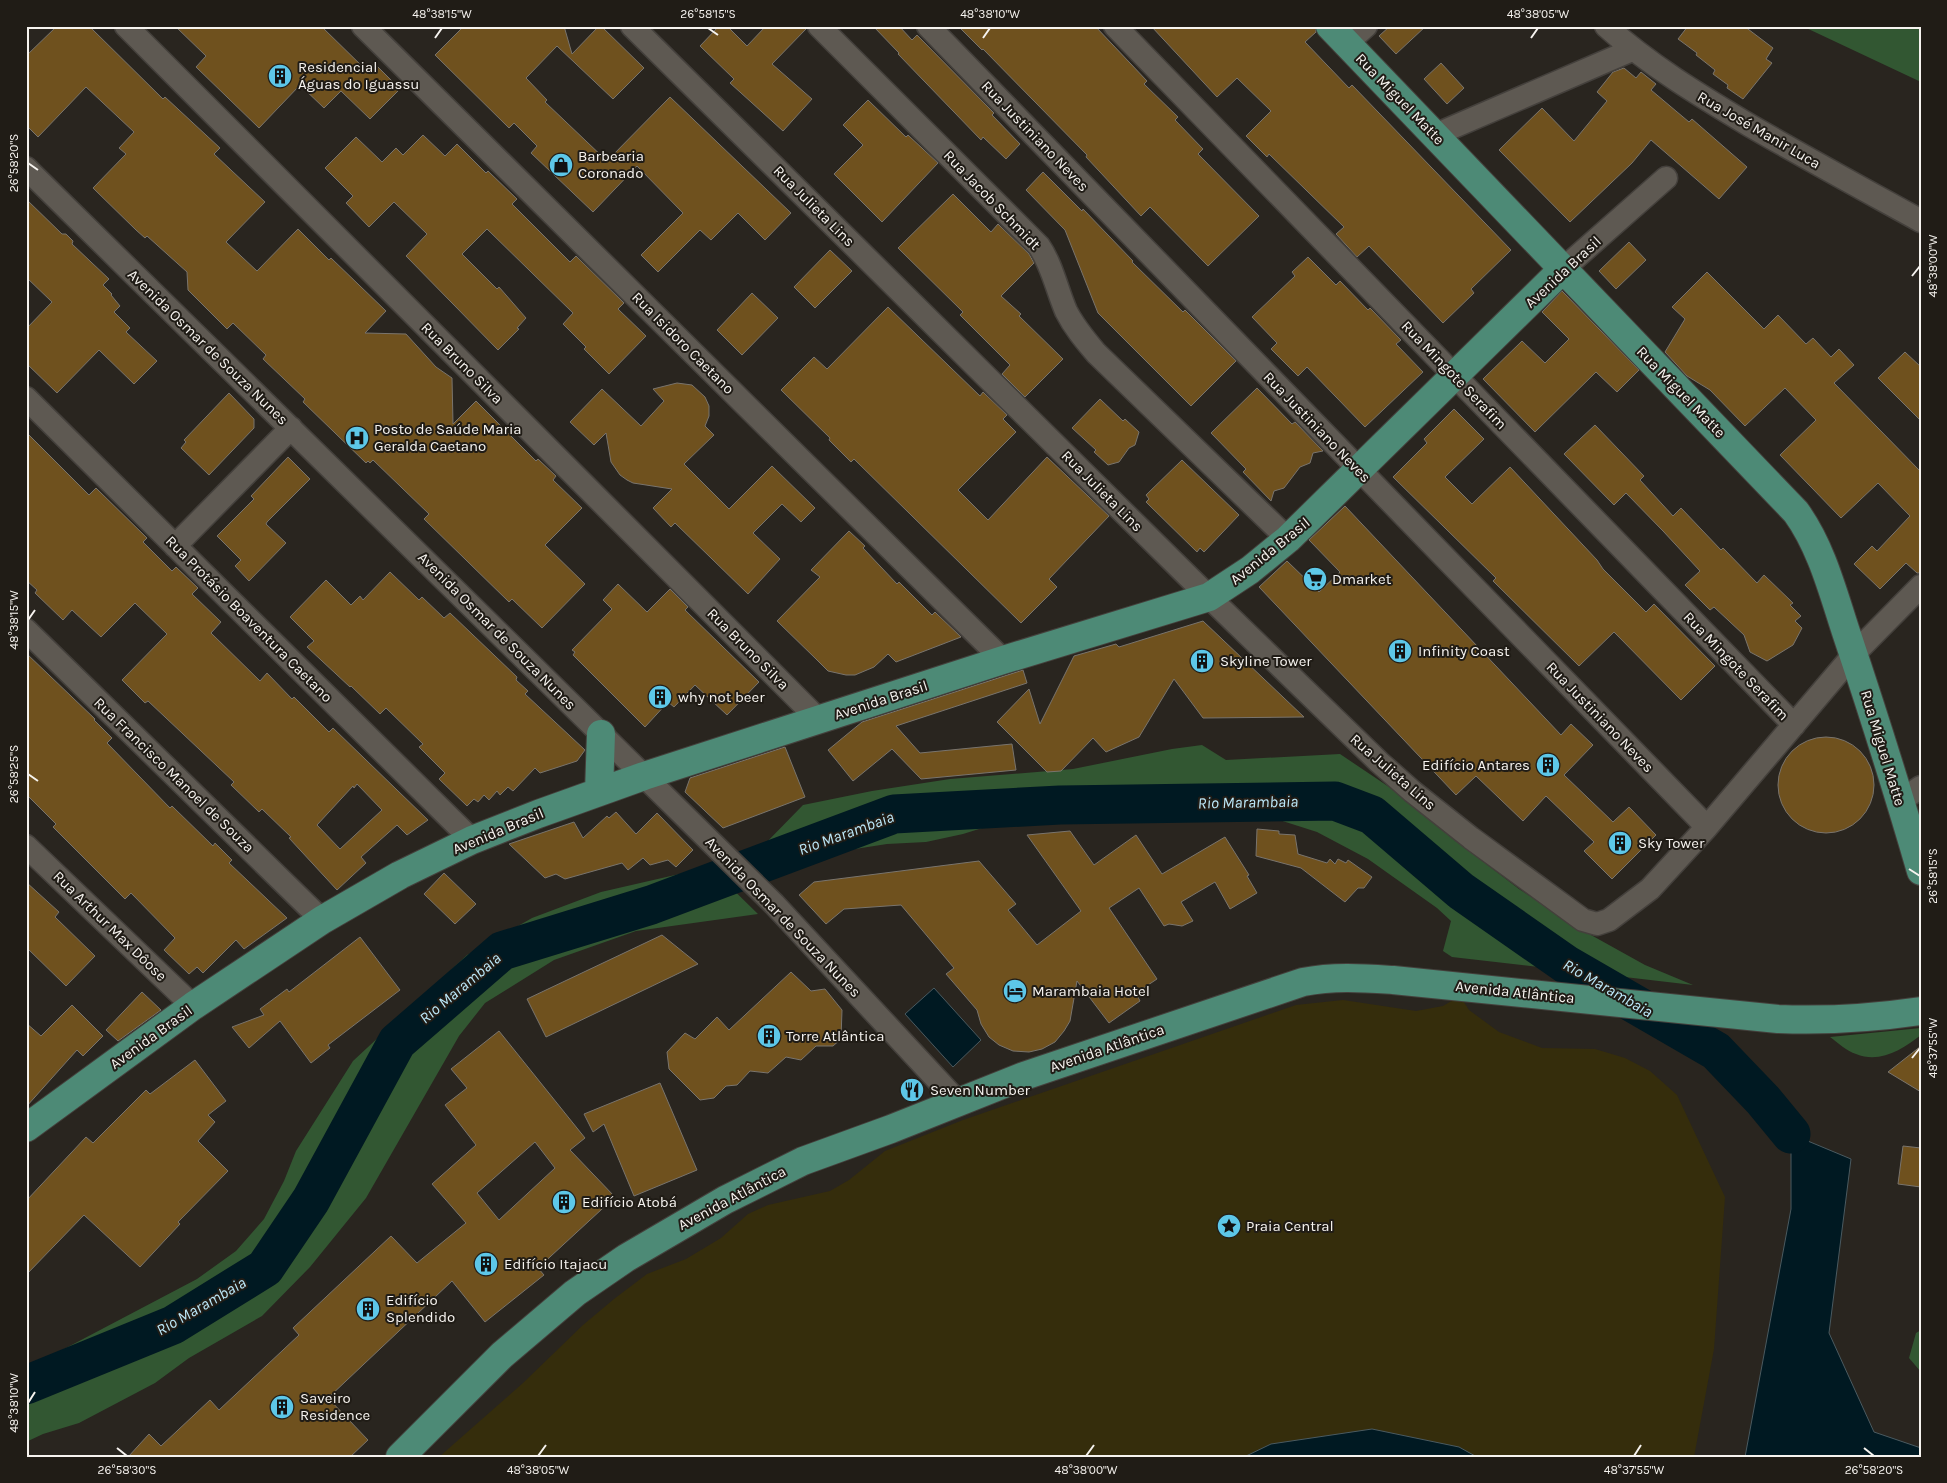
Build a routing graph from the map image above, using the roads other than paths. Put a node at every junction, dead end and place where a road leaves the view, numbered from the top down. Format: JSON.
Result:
{"nodes":[{"id":1,"x":126,"y":26,"type":"edge"},
{"id":2,"x":363,"y":26,"type":"edge"},
{"id":3,"x":632,"y":26,"type":"edge"},
{"id":4,"x":819,"y":26,"type":"edge"},
{"id":5,"x":928,"y":26,"type":"edge"},
{"id":6,"x":1115,"y":26,"type":"edge"},
{"id":7,"x":1606,"y":26,"type":"edge"},
{"id":8,"x":1347,"y":32,"type":"edge"},
{"id":9,"x":1632,"y":50,"type":"junction"},
{"id":10,"x":1435,"y":135,"type":"junction"},
{"id":11,"x":26,"y":168,"type":"edge"},
{"id":12,"x":1666,"y":178,"type":"dead end"},
{"id":13,"x":1921,"y":221,"type":"edge"},
{"id":14,"x":1563,"y":269,"type":"junction"},
{"id":15,"x":1454,"y":376,"type":"junction"},
{"id":16,"x":26,"y":398,"type":"edge"},
{"id":17,"x":291,"y":428,"type":"junction"},
{"id":18,"x":1360,"y":470,"type":"junction"},
{"id":19,"x":1288,"y":539,"type":"junction"},
{"id":20,"x":175,"y":546,"type":"junction"},
{"id":21,"x":1921,"y":586,"type":"edge"},
{"id":22,"x":1209,"y":597,"type":"junction"},
{"id":23,"x":26,"y":630,"type":"edge"},
{"id":24,"x":1854,"y":654,"type":"junction"},
{"id":25,"x":1003,"y":660,"type":"junction"},
{"id":26,"x":820,"y":720,"type":"junction"},
{"id":27,"x":1794,"y":724,"type":"junction"},
{"id":28,"x":601,"y":734,"type":"junction"},
{"id":29,"x":644,"y":776,"type":"junction"},
{"id":30,"x":599,"y":792,"type":"junction"},
{"id":31,"x":1910,"y":794,"type":"edge"},
{"id":32,"x":1707,"y":827,"type":"junction"},
{"id":33,"x":1915,"y":837,"type":"edge"},
{"id":34,"x":472,"y":840,"type":"junction"},
{"id":35,"x":26,"y":846,"type":"edge"},
{"id":36,"x":1921,"y":871,"type":"edge"},
{"id":37,"x":322,"y":920,"type":"junction"},
{"id":38,"x":193,"y":1006,"type":"junction"},
{"id":39,"x":1921,"y":1011,"type":"edge"},
{"id":40,"x":958,"y":1102,"type":"junction"},
{"id":41,"x":26,"y":1128,"type":"edge"},
{"id":42,"x":400,"y":1457,"type":"edge"}],
"edges":[{"from":1,"to":26,"type":"street","name":"Rua Bruno Silva"},
{"from":2,"to":25,"type":"street","name":"Rua Isidoro Caetano"},
{"from":3,"to":22,"type":"street","name":"Rua Julieta Lins"},
{"from":4,"to":19,"type":"street","name":"Rua Jacob Schmidt"},
{"from":5,"to":18,"type":"street","name":"Rua Justiniano Neves"},
{"from":6,"to":15,"type":"street","name":"Rua Mingote Serafim"},
{"from":7,"to":9,"type":"street","name":"Rua José Manir Luca"},
{"from":8,"to":10,"type":"main road","name":"Rua Miguel Matte"},
{"from":9,"to":10,"type":"street"},
{"from":9,"to":13,"type":"street","name":"Rua José Manir Luca"},
{"from":10,"to":14,"type":"main road","name":"Rua Miguel Matte"},
{"from":11,"to":17,"type":"street","name":"Avenida Osmar de Souza Nunes"},
{"from":12,"to":14,"type":"street","name":"Avenida Brasil"},
{"from":14,"to":15,"type":"main road","name":"Avenida Brasil"},
{"from":14,"to":24,"type":"main road","name":"Rua Miguel Matte"},
{"from":15,"to":18,"type":"main road","name":"Avenida Brasil"},
{"from":15,"to":27,"type":"street","name":"Rua Mingote Serafim"},
{"from":16,"to":20,"type":"street","name":"Rua Protásio Boaventura Caetano"},
{"from":17,"to":20,"type":"street"},
{"from":17,"to":28,"type":"street","name":"Avenida Osmar de Souza Nunes"},
{"from":18,"to":19,"type":"main road","name":"Avenida Brasil"},
{"from":18,"to":32,"type":"street","name":"Rua Justiniano Neves"},
{"from":19,"to":22,"type":"main road","name":"Avenida Brasil"},
{"from":20,"to":34,"type":"street","name":"Rua Protásio Boaventura Caetano"},
{"from":21,"to":24,"type":"street"},
{"from":22,"to":25,"type":"main road","name":"Avenida Brasil"},
{"from":22,"to":32,"type":"street","name":"Rua Julieta Lins"},
{"from":23,"to":37,"type":"street","name":"Rua Francisco Manoel de Souza"},
{"from":24,"to":27,"type":"street"},
{"from":24,"to":31,"type":"main road","name":"Rua Miguel Matte"},
{"from":25,"to":26,"type":"main road","name":"Avenida Brasil"},
{"from":26,"to":29,"type":"main road","name":"Avenida Brasil"},
{"from":27,"to":32,"type":"street"},
{"from":28,"to":29,"type":"street","name":"Avenida Osmar de Souza Nunes"},
{"from":28,"to":30,"type":"main road"},
{"from":29,"to":30,"type":"main road","name":"Avenida Brasil"},
{"from":29,"to":40,"type":"street","name":"Avenida Osmar de Souza Nunes"},
{"from":30,"to":34,"type":"main road","name":"Avenida Brasil"},
{"from":31,"to":33,"type":"main road","name":"Rua Miguel Matte"},
{"from":33,"to":36,"type":"main road","name":"Rua Miguel Matte"},
{"from":34,"to":37,"type":"main road","name":"Avenida Brasil"},
{"from":35,"to":38,"type":"street","name":"Rua Arthur Max Dôose"},
{"from":37,"to":38,"type":"main road","name":"Avenida Brasil"},
{"from":38,"to":41,"type":"main road","name":"Avenida Brasil"},
{"from":39,"to":40,"type":"main road","name":"Avenida Atlântica"},
{"from":40,"to":42,"type":"main road","name":"Avenida Atlântica"}]}
